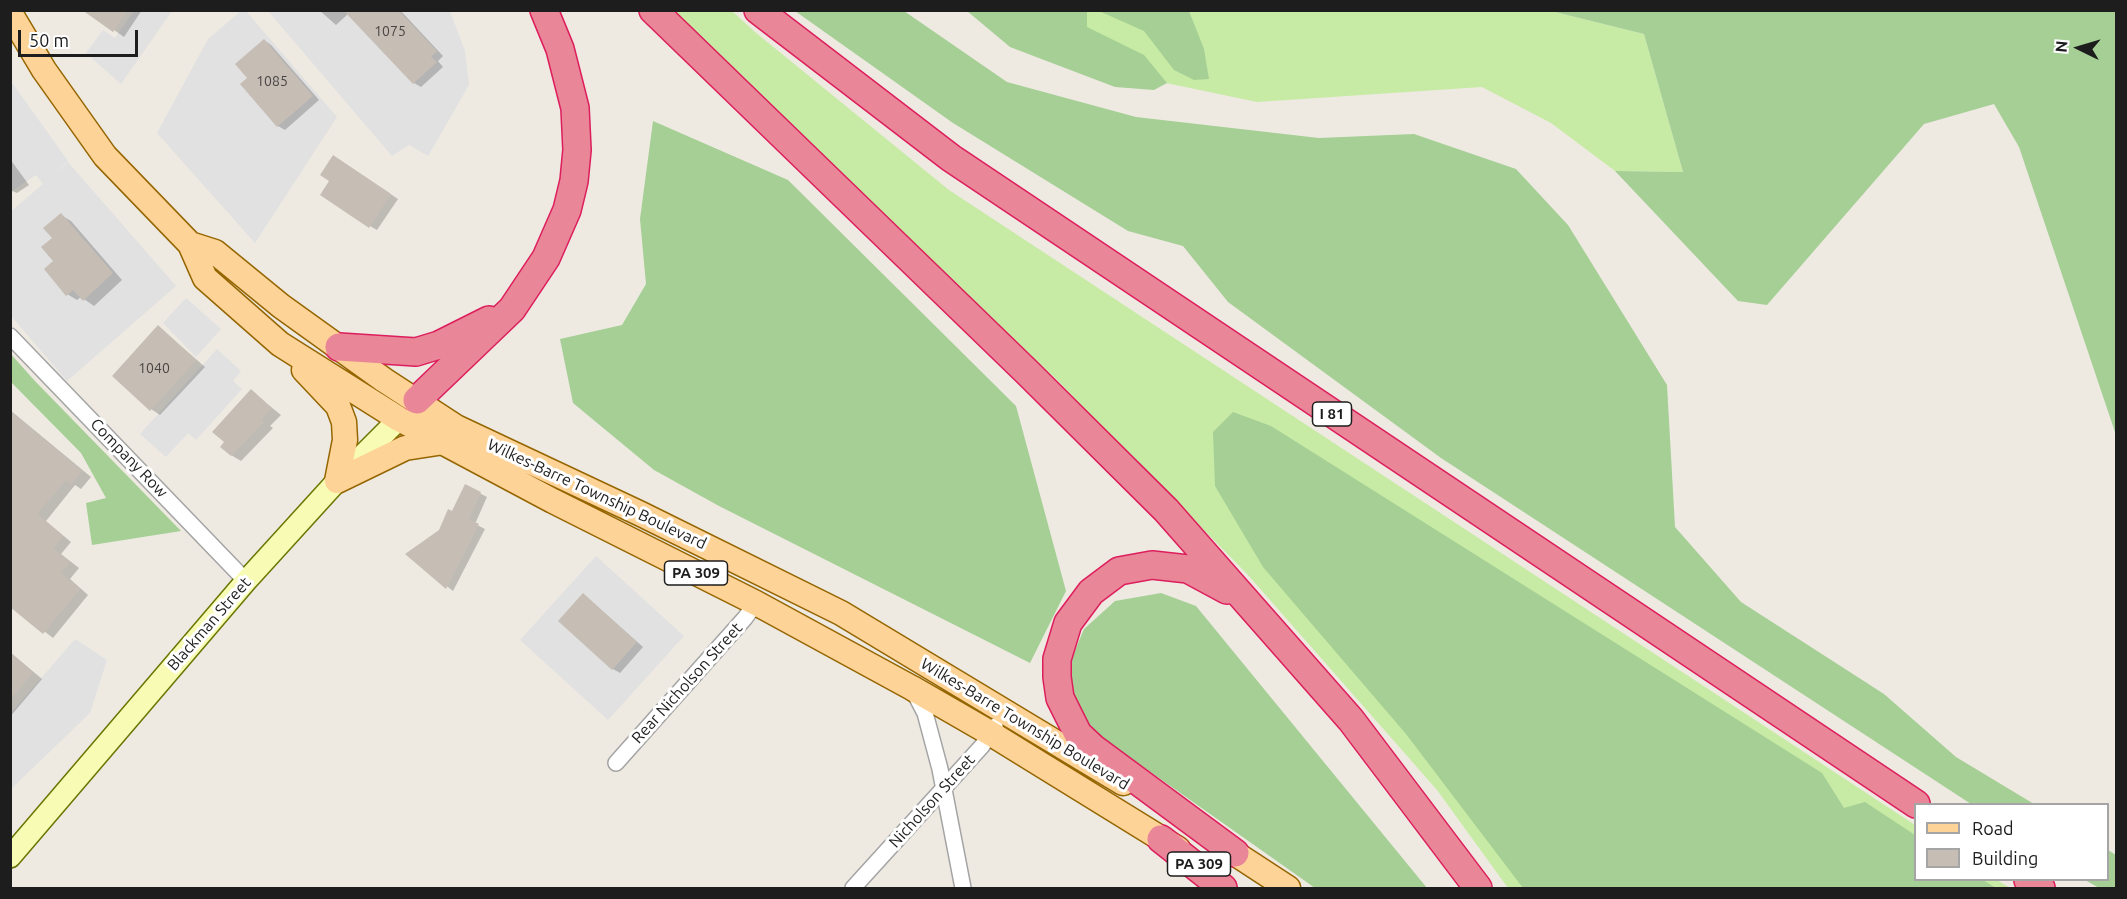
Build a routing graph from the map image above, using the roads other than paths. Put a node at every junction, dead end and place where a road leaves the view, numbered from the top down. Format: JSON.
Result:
{"nodes":[{"id":1,"x":544,"y":10,"type":"edge"},
{"id":2,"x":653,"y":10,"type":"edge"},
{"id":3,"x":758,"y":10,"type":"edge"},
{"id":4,"x":10,"y":13,"type":"edge"},
{"id":5,"x":190,"y":244,"type":"junction"},
{"id":6,"x":512,"y":309,"type":"junction"},
{"id":7,"x":10,"y":336,"type":"edge"},
{"id":8,"x":280,"y":344,"type":"junction"},
{"id":9,"x":339,"y":347,"type":"junction"},
{"id":10,"x":408,"y":410,"type":"junction"},
{"id":11,"x":444,"y":442,"type":"junction"},
{"id":12,"x":337,"y":481,"type":"junction"},
{"id":13,"x":246,"y":581,"type":"junction"},
{"id":14,"x":756,"y":603,"type":"junction"},
{"id":15,"x":1270,"y":628,"type":"junction"},
{"id":16,"x":912,"y":688,"type":"junction"},
{"id":17,"x":1006,"y":711,"type":"junction"},
{"id":18,"x":990,"y":733,"type":"junction"},
{"id":19,"x":616,"y":763,"type":"dead end"},
{"id":20,"x":944,"y":788,"type":"junction"},
{"id":21,"x":1915,"y":803,"type":"edge"},
{"id":22,"x":1161,"y":839,"type":"junction"},
{"id":23,"x":1235,"y":852,"type":"junction"},
{"id":24,"x":10,"y":857,"type":"edge"},
{"id":25,"x":853,"y":888,"type":"edge"},
{"id":26,"x":963,"y":888,"type":"edge"},
{"id":27,"x":1223,"y":888,"type":"edge"},
{"id":28,"x":1237,"y":888,"type":"edge"},
{"id":29,"x":1288,"y":888,"type":"edge"},
{"id":30,"x":1478,"y":888,"type":"edge"}],
"edges":[{"from":1,"to":6,"type":"highway"},
{"from":2,"to":15,"type":"highway"},
{"from":3,"to":21,"type":"highway","number":"I 81"},
{"from":4,"to":5,"type":"main road","name":"Wilkes-Barre Township Boulevard"},
{"from":5,"to":8,"type":"main road","name":"Wilkes-Barre Township Boulevard"},
{"from":5,"to":9,"type":"main road","name":"Wilkes-Barre Township Boulevard"},
{"from":6,"to":9,"type":"highway"},
{"from":6,"to":10,"type":"highway"},
{"from":7,"to":13,"type":"street","name":"Company Row"},
{"from":8,"to":10,"type":"main road","name":"Wilkes-Barre Township Boulevard"},
{"from":8,"to":12,"type":"main road"},
{"from":9,"to":10,"type":"main road","name":"Wilkes-Barre Township Boulevard"},
{"from":10,"to":11,"type":"main road","name":"Wilkes-Barre Township Boulevard","number":"PA 309"},
{"from":10,"to":12,"type":"main road","name":"Blackman Street"},
{"from":10,"to":17,"type":"main road","name":"Wilkes-Barre Township Boulevard"},
{"from":11,"to":12,"type":"main road"},
{"from":11,"to":14,"type":"main road","name":"Wilkes-Barre Township Boulevard","number":"PA 309"},
{"from":12,"to":13,"type":"main road","name":"Blackman Street"},
{"from":13,"to":24,"type":"main road","name":"Blackman Street"},
{"from":14,"to":16,"type":"main road","name":"Wilkes-Barre Township Boulevard","number":"PA 309"},
{"from":14,"to":19,"type":"street","name":"Rear Nicholson Street"},
{"from":15,"to":23,"type":"highway"},
{"from":15,"to":30,"type":"highway"},
{"from":16,"to":18,"type":"main road","name":"Wilkes-Barre Township Boulevard","number":"PA 309"},
{"from":16,"to":20,"type":"street"},
{"from":17,"to":18,"type":"street","name":"Nicholson Street"},
{"from":17,"to":23,"type":"main road","name":"Wilkes-Barre Township Boulevard"},
{"from":18,"to":20,"type":"street","name":"Nicholson Street"},
{"from":18,"to":22,"type":"main road","name":"Wilkes-Barre Township Boulevard","number":"PA 309"},
{"from":20,"to":25,"type":"street","name":"Nicholson Street"},
{"from":20,"to":26,"type":"street"},
{"from":22,"to":27,"type":"highway"},
{"from":22,"to":28,"type":"main road","number":"PA 309"},
{"from":23,"to":29,"type":"main road","number":"PA 309"}]}
